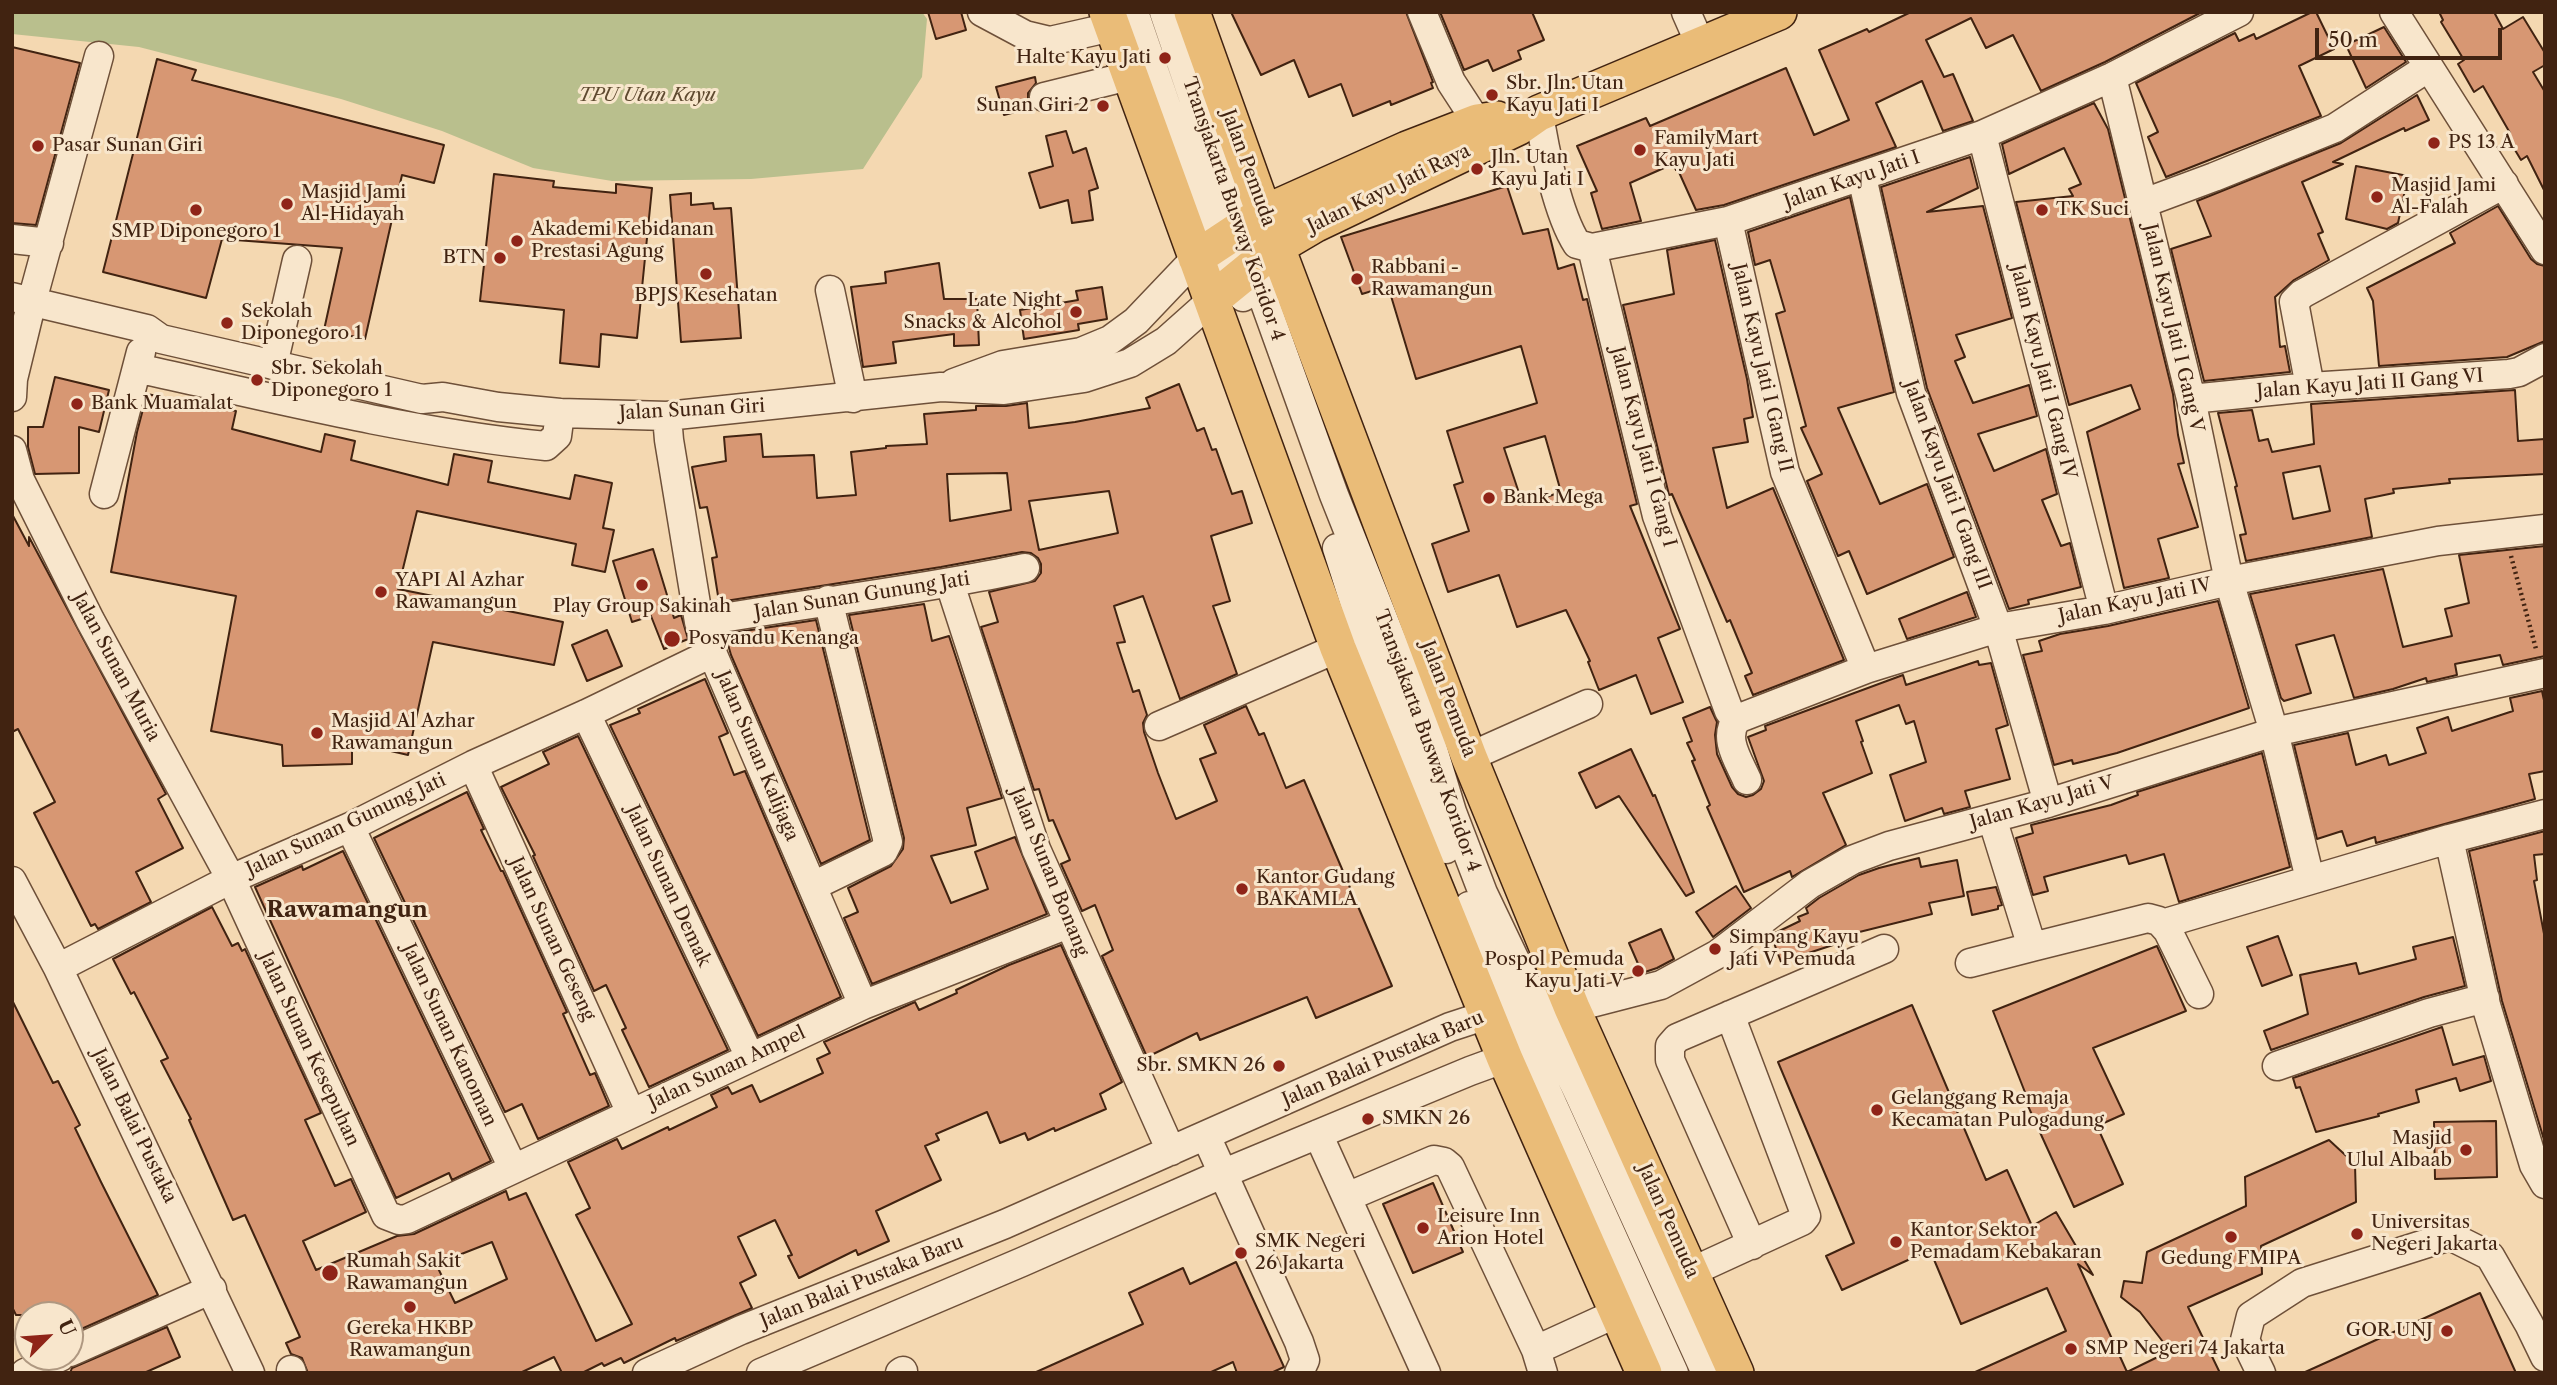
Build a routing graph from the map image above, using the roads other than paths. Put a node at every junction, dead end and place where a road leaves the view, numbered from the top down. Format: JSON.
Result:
{"nodes":[{"id":1,"x":982,"y":12,"type":"edge"},
{"id":2,"x":1164,"y":12,"type":"edge"},
{"id":3,"x":1192,"y":12,"type":"edge"},
{"id":4,"x":1422,"y":12,"type":"edge"},
{"id":5,"x":1686,"y":12,"type":"edge"},
{"id":6,"x":1779,"y":12,"type":"edge"},
{"id":7,"x":2239,"y":12,"type":"edge"},
{"id":8,"x":2394,"y":12,"type":"edge"},
{"id":9,"x":1118,"y":17,"type":"edge"},
{"id":10,"x":1701,"y":46,"type":"junction"},
{"id":11,"x":99,"y":56,"type":"dead end"},
{"id":12,"x":2429,"y":67,"type":"junction"},
{"id":13,"x":1129,"y":76,"type":"junction"},
{"id":14,"x":2112,"y":77,"type":"junction"},
{"id":15,"x":1044,"y":97,"type":"dead end"},
{"id":16,"x":1539,"y":113,"type":"junction"},
{"id":17,"x":1477,"y":122,"type":"junction"},
{"id":18,"x":1982,"y":135,"type":"junction"},
{"id":19,"x":1862,"y":177,"type":"junction"},
{"id":20,"x":2504,"y":184,"type":"junction"},
{"id":21,"x":2144,"y":203,"type":"junction"},
{"id":22,"x":1728,"y":221,"type":"junction"},
{"id":23,"x":1229,"y":236,"type":"junction"},
{"id":24,"x":12,"y":239,"type":"edge"},
{"id":25,"x":49,"y":243,"type":"junction"},
{"id":26,"x":1592,"y":248,"type":"junction"},
{"id":27,"x":2545,"y":250,"type":"edge"},
{"id":28,"x":297,"y":260,"type":"dead end"},
{"id":29,"x":1244,"y":273,"type":"junction"},
{"id":30,"x":830,"y":290,"type":"dead end"},
{"id":31,"x":22,"y":299,"type":"edge"},
{"id":32,"x":147,"y":329,"type":"junction"},
{"id":33,"x":229,"y":347,"type":"junction"},
{"id":34,"x":274,"y":358,"type":"junction"},
{"id":35,"x":2545,"y":358,"type":"edge"},
{"id":36,"x":137,"y":368,"type":"junction"},
{"id":37,"x":223,"y":387,"type":"junction"},
{"id":38,"x":941,"y":387,"type":"junction"},
{"id":39,"x":2310,"y":387,"type":"junction"},
{"id":40,"x":12,"y":397,"type":"edge"},
{"id":41,"x":433,"y":398,"type":"junction"},
{"id":42,"x":853,"y":398,"type":"junction"},
{"id":43,"x":2191,"y":399,"type":"junction"},
{"id":44,"x":498,"y":407,"type":"junction"},
{"id":45,"x":561,"y":413,"type":"junction"},
{"id":46,"x":667,"y":415,"type":"junction"},
{"id":47,"x":416,"y":429,"type":"junction"},
{"id":48,"x":493,"y":441,"type":"junction"},
{"id":49,"x":12,"y":450,"type":"edge"},
{"id":50,"x":104,"y":494,"type":"dead end"},
{"id":51,"x":2545,"y":529,"type":"edge"},
{"id":52,"x":1025,"y":568,"type":"dead end"},
{"id":53,"x":2228,"y":581,"type":"junction"},
{"id":54,"x":950,"y":584,"type":"junction"},
{"id":55,"x":828,"y":600,"type":"junction"},
{"id":56,"x":2104,"y":610,"type":"junction"},
{"id":57,"x":699,"y":622,"type":"junction"},
{"id":58,"x":1998,"y":628,"type":"junction"},
{"id":59,"x":1338,"y":648,"type":"junction"},
{"id":60,"x":712,"y":653,"type":"junction"},
{"id":61,"x":1866,"y":669,"type":"junction"},
{"id":62,"x":2544,"y":677,"type":"edge"},
{"id":63,"x":1588,"y":704,"type":"dead end"},
{"id":64,"x":586,"y":714,"type":"junction"},
{"id":65,"x":1737,"y":719,"type":"junction"},
{"id":66,"x":1159,"y":726,"type":"dead end"},
{"id":67,"x":2274,"y":732,"type":"junction"},
{"id":68,"x":1469,"y":757,"type":"junction"},
{"id":69,"x":473,"y":765,"type":"junction"},
{"id":70,"x":1747,"y":780,"type":"dead end"},
{"id":71,"x":2048,"y":803,"type":"junction"},
{"id":72,"x":2545,"y":814,"type":"edge"},
{"id":73,"x":1992,"y":818,"type":"junction"},
{"id":74,"x":350,"y":827,"type":"junction"},
{"id":75,"x":2449,"y":839,"type":"junction"},
{"id":76,"x":230,"y":879,"type":"junction"},
{"id":77,"x":2310,"y":879,"type":"junction"},
{"id":78,"x":12,"y":881,"type":"edge"},
{"id":79,"x":813,"y":886,"type":"junction"},
{"id":80,"x":1068,"y":924,"type":"junction"},
{"id":81,"x":2162,"y":924,"type":"junction"},
{"id":82,"x":2032,"y":947,"type":"junction"},
{"id":83,"x":1884,"y":949,"type":"dead end"},
{"id":84,"x":1970,"y":963,"type":"dead end"},
{"id":85,"x":58,"y":968,"type":"junction"},
{"id":86,"x":2199,"y":994,"type":"dead end"},
{"id":87,"x":2485,"y":998,"type":"junction"},
{"id":88,"x":863,"y":1004,"type":"junction"},
{"id":89,"x":1510,"y":1008,"type":"junction"},
{"id":90,"x":1572,"y":1009,"type":"junction"},
{"id":91,"x":1730,"y":1015,"type":"junction"},
{"id":92,"x":1528,"y":1049,"type":"junction"},
{"id":93,"x":750,"y":1057,"type":"junction"},
{"id":94,"x":2277,"y":1066,"type":"dead end"},
{"id":95,"x":631,"y":1113,"type":"junction"},
{"id":96,"x":1318,"y":1134,"type":"junction"},
{"id":97,"x":1206,"y":1136,"type":"junction"},
{"id":98,"x":1171,"y":1151,"type":"junction"},
{"id":99,"x":513,"y":1168,"type":"junction"},
{"id":100,"x":1222,"y":1174,"type":"junction"},
{"id":101,"x":2545,"y":1184,"type":"edge"},
{"id":102,"x":1347,"y":1197,"type":"junction"},
{"id":103,"x":391,"y":1218,"type":"joint"},
{"id":104,"x":1005,"y":1224,"type":"junction"},
{"id":105,"x":1752,"y":1245,"type":"junction"},
{"id":106,"x":1023,"y":1262,"type":"junction"},
{"id":107,"x":1691,"y":1272,"type":"junction"},
{"id":108,"x":212,"y":1289,"type":"junction"},
{"id":109,"x":1617,"y":1313,"type":"junction"},
{"id":110,"x":741,"y":1330,"type":"junction"},
{"id":111,"x":84,"y":1346,"type":"edge"},
{"id":112,"x":12,"y":1353,"type":"edge"},
{"id":113,"x":2545,"y":1357,"type":"edge"},
{"id":114,"x":1539,"y":1361,"type":"edge"},
{"id":115,"x":1649,"y":1372,"type":"edge"},
{"id":116,"x":23,"y":1373,"type":"edge"},
{"id":117,"x":250,"y":1373,"type":"edge"},
{"id":118,"x":647,"y":1373,"type":"edge"},
{"id":119,"x":760,"y":1373,"type":"edge"},
{"id":120,"x":1299,"y":1373,"type":"edge"},
{"id":121,"x":1426,"y":1373,"type":"edge"},
{"id":122,"x":1706,"y":1373,"type":"edge"},
{"id":123,"x":1736,"y":1373,"type":"edge"},
{"id":124,"x":2260,"y":1373,"type":"edge"}],
"edges":[{"from":1,"to":9,"type":"street"},
{"from":2,"to":23,"type":"street","name":"Transjakarta Busway Koridor 4"},
{"from":3,"to":23,"type":"main road","name":"Jalan Pemuda"},
{"from":4,"to":17,"type":"street"},
{"from":5,"to":10,"type":"street"},
{"from":6,"to":10,"type":"main road","name":"Jalan Kayu Jati Raya"},
{"from":7,"to":14,"type":"street","name":"Jalan Kayu Jati I"},
{"from":8,"to":12,"type":"street"},
{"from":9,"to":13,"type":"main road","name":"Jalan Pemuda"},
{"from":9,"to":23,"type":"street","name":"Transjakarta Busway Koridor 4"},
{"from":10,"to":16,"type":"main road","name":"Jalan Kayu Jati Raya"},
{"from":11,"to":25,"type":"street"},
{"from":12,"to":20,"type":"street"},
{"from":12,"to":21,"type":"street"},
{"from":13,"to":15,"type":"street"},
{"from":13,"to":23,"type":"main road","name":"Jalan Pemuda"},
{"from":14,"to":18,"type":"street","name":"Jalan Kayu Jati I"},
{"from":14,"to":21,"type":"street","name":"Jalan Kayu Jati I Gang V"},
{"from":16,"to":17,"type":"main road","name":"Jalan Kayu Jati Raya"},
{"from":16,"to":26,"type":"street"},
{"from":16,"to":29,"type":"main road","name":"Jalan Kayu Jati Raya"},
{"from":17,"to":23,"type":"main road","name":"Jalan Kayu Jati Raya"},
{"from":18,"to":19,"type":"street","name":"Jalan Kayu Jati I"},
{"from":18,"to":56,"type":"street","name":"Jalan Kayu Jati I Gang IV"},
{"from":19,"to":22,"type":"street","name":"Jalan Kayu Jati I"},
{"from":19,"to":58,"type":"street","name":"Jalan Kayu Jati I Gang III"},
{"from":20,"to":27,"type":"street"},
{"from":20,"to":39,"type":"street"},
{"from":21,"to":43,"type":"street","name":"Jalan Kayu Jati I Gang V"},
{"from":22,"to":26,"type":"street","name":"Jalan Kayu Jati I"},
{"from":22,"to":61,"type":"street","name":"Jalan Kayu Jati I Gang II"},
{"from":23,"to":29,"type":"main road","name":"Jalan Pemuda"},
{"from":23,"to":29,"type":"main road","name":"Jalan Pemuda"},
{"from":23,"to":38,"type":"street","name":"Jalan Sunan Giri"},
{"from":24,"to":25,"type":"street"},
{"from":25,"to":31,"type":"street"},
{"from":26,"to":65,"type":"street","name":"Jalan Kayu Jati I Gang I"},
{"from":28,"to":34,"type":"street"},
{"from":29,"to":38,"type":"street","name":"Jalan Sunan Giri"},
{"from":29,"to":59,"type":"main road","name":"Jalan Pemuda"},
{"from":29,"to":68,"type":"main road","name":"Jalan Pemuda"},
{"from":29,"to":89,"type":"street","name":"Transjakarta Busway Koridor 4"},
{"from":30,"to":42,"type":"street"},
{"from":31,"to":32,"type":"street","name":"Jalan Sunan Giri"},
{"from":31,"to":40,"type":"street"},
{"from":32,"to":33,"type":"street","name":"Jalan Sunan Giri"},
{"from":32,"to":36,"type":"street"},
{"from":33,"to":34,"type":"street","name":"Jalan Sunan Giri"},
{"from":33,"to":37,"type":"street"},
{"from":34,"to":41,"type":"street","name":"Jalan Sunan Giri"},
{"from":35,"to":39,"type":"street","name":"Jalan Kayu Jati II Gang VI"},
{"from":36,"to":37,"type":"street"},
{"from":36,"to":50,"type":"street"},
{"from":37,"to":47,"type":"street"},
{"from":38,"to":42,"type":"street","name":"Jalan Sunan Giri"},
{"from":39,"to":43,"type":"street","name":"Jalan Kayu Jati II Gang VI"},
{"from":41,"to":44,"type":"street","name":"Jalan Sunan Giri"},
{"from":41,"to":47,"type":"street"},
{"from":42,"to":46,"type":"street","name":"Jalan Sunan Giri"},
{"from":43,"to":53,"type":"street","name":"Jalan Kayu Jati I Gang V"},
{"from":44,"to":45,"type":"street","name":"Jalan Sunan Giri"},
{"from":44,"to":48,"type":"street"},
{"from":45,"to":46,"type":"street","name":"Jalan Sunan Giri"},
{"from":45,"to":48,"type":"street"},
{"from":46,"to":57,"type":"street","name":"Jalan Sunan Kalijaga"},
{"from":47,"to":48,"type":"street"},
{"from":49,"to":76,"type":"street","name":"Jalan Sunan Muria"},
{"from":51,"to":53,"type":"street","name":"Jalan Kayu Jati IV"},
{"from":52,"to":54,"type":"street","name":"Jalan Sunan Gunung Jati"},
{"from":53,"to":56,"type":"street","name":"Jalan Kayu Jati IV"},
{"from":53,"to":67,"type":"street","name":"Jalan Kayu Jati I Gang V"},
{"from":54,"to":55,"type":"street","name":"Jalan Sunan Gunung Jati"},
{"from":54,"to":80,"type":"street","name":"Jalan Sunan Bonang"},
{"from":55,"to":57,"type":"street","name":"Jalan Sunan Gunung Jati"},
{"from":55,"to":79,"type":"street"},
{"from":56,"to":58,"type":"street","name":"Jalan Kayu Jati IV"},
{"from":57,"to":60,"type":"street","name":"Jalan Sunan Kalijaga"},
{"from":58,"to":61,"type":"street","name":"Jalan Kayu Jati IV"},
{"from":58,"to":71,"type":"street","name":"Jalan Kayu Jati I Gang III"},
{"from":59,"to":66,"type":"street"},
{"from":59,"to":89,"type":"main road","name":"Jalan Pemuda"},
{"from":60,"to":64,"type":"street","name":"Jalan Sunan Gunung Jati"},
{"from":60,"to":79,"type":"street","name":"Jalan Sunan Kalijaga"},
{"from":61,"to":65,"type":"street","name":"Jalan Kayu Jati IV"},
{"from":62,"to":67,"type":"street","name":"Jalan Kayu Jati V"},
{"from":63,"to":68,"type":"street"},
{"from":64,"to":69,"type":"street","name":"Jalan Sunan Gunung Jati"},
{"from":64,"to":93,"type":"street","name":"Jalan Sunan Demak"},
{"from":65,"to":70,"type":"street"},
{"from":67,"to":71,"type":"street","name":"Jalan Kayu Jati V"},
{"from":67,"to":77,"type":"street","name":"Jalan Kayu Jati I Gang V"},
{"from":68,"to":90,"type":"main road","name":"Jalan Pemuda"},
{"from":69,"to":74,"type":"street","name":"Jalan Sunan Gunung Jati"},
{"from":69,"to":95,"type":"street","name":"Jalan Sunan Geseng"},
{"from":71,"to":73,"type":"street","name":"Jalan Kayu Jati V"},
{"from":72,"to":75,"type":"street"},
{"from":73,"to":82,"type":"street"},
{"from":73,"to":90,"type":"street","name":"Jalan Kayu Jati V"},
{"from":74,"to":76,"type":"street","name":"Jalan Sunan Gunung Jati"},
{"from":74,"to":99,"type":"street","name":"Jalan Sunan Kanoman"},
{"from":75,"to":77,"type":"street"},
{"from":75,"to":87,"type":"street"},
{"from":76,"to":85,"type":"street","name":"Jalan Sunan Gunung Jati"},
{"from":76,"to":103,"type":"street","name":"Jalan Sunan Kesepuhan"},
{"from":77,"to":81,"type":"street"},
{"from":78,"to":85,"type":"street","name":"Jalan Balai Pustaka"},
{"from":79,"to":88,"type":"street","name":"Jalan Sunan Kalijaga"},
{"from":80,"to":88,"type":"street","name":"Jalan Sunan Ampel"},
{"from":80,"to":98,"type":"street","name":"Jalan Sunan Bonang"},
{"from":81,"to":82,"type":"street"},
{"from":81,"to":86,"type":"street"},
{"from":82,"to":84,"type":"street"},
{"from":83,"to":91,"type":"street"},
{"from":85,"to":108,"type":"street","name":"Jalan Balai Pustaka"},
{"from":87,"to":94,"type":"street"},
{"from":87,"to":101,"type":"street"},
{"from":88,"to":93,"type":"street","name":"Jalan Sunan Ampel"},
{"from":89,"to":90,"type":"street"},
{"from":89,"to":92,"type":"main road","name":"Jalan Pemuda"},
{"from":89,"to":92,"type":"street","name":"Transjakarta Busway Koridor 4"},
{"from":89,"to":97,"type":"street","name":"Jalan Balai Pustaka Baru"},
{"from":90,"to":92,"type":"street"},
{"from":90,"to":107,"type":"main road","name":"Jalan Pemuda"},
{"from":91,"to":105,"type":"street"},
{"from":91,"to":105,"type":"street"},
{"from":92,"to":96,"type":"street"},
{"from":92,"to":109,"type":"main road","name":"Jalan Pemuda"},
{"from":92,"to":115,"type":"street","name":"Transjakarta Busway Koridor 4"},
{"from":92,"to":122,"type":"street","name":"Transjakarta Busway Koridor 4"},
{"from":93,"to":95,"type":"street","name":"Jalan Sunan Ampel"},
{"from":95,"to":99,"type":"street","name":"Jalan Sunan Ampel"},
{"from":96,"to":100,"type":"street"},
{"from":96,"to":102,"type":"street"},
{"from":97,"to":98,"type":"street","name":"Jalan Balai Pustaka Baru"},
{"from":97,"to":100,"type":"street"},
{"from":98,"to":104,"type":"street","name":"Jalan Balai Pustaka Baru"},
{"from":99,"to":103,"type":"street","name":"Jalan Sunan Ampel"},
{"from":100,"to":106,"type":"street"},
{"from":100,"to":120,"type":"street"},
{"from":102,"to":114,"type":"street"},
{"from":102,"to":121,"type":"street"},
{"from":104,"to":106,"type":"street"},
{"from":104,"to":110,"type":"street","name":"Jalan Balai Pustaka Baru"},
{"from":105,"to":107,"type":"street"},
{"from":106,"to":119,"type":"street"},
{"from":107,"to":123,"type":"main road","name":"Jalan Pemuda"},
{"from":108,"to":111,"type":"street"},
{"from":108,"to":117,"type":"street","name":"Jalan Balai Pustaka"},
{"from":109,"to":114,"type":"street"},
{"from":109,"to":115,"type":"main road","name":"Jalan Pemuda"},
{"from":110,"to":118,"type":"street","name":"Jalan Balai Pustaka Baru"},
{"from":110,"to":119,"type":"street"},
{"from":112,"to":116,"type":"street"},
{"from":113,"to":124,"type":"street"}]}
